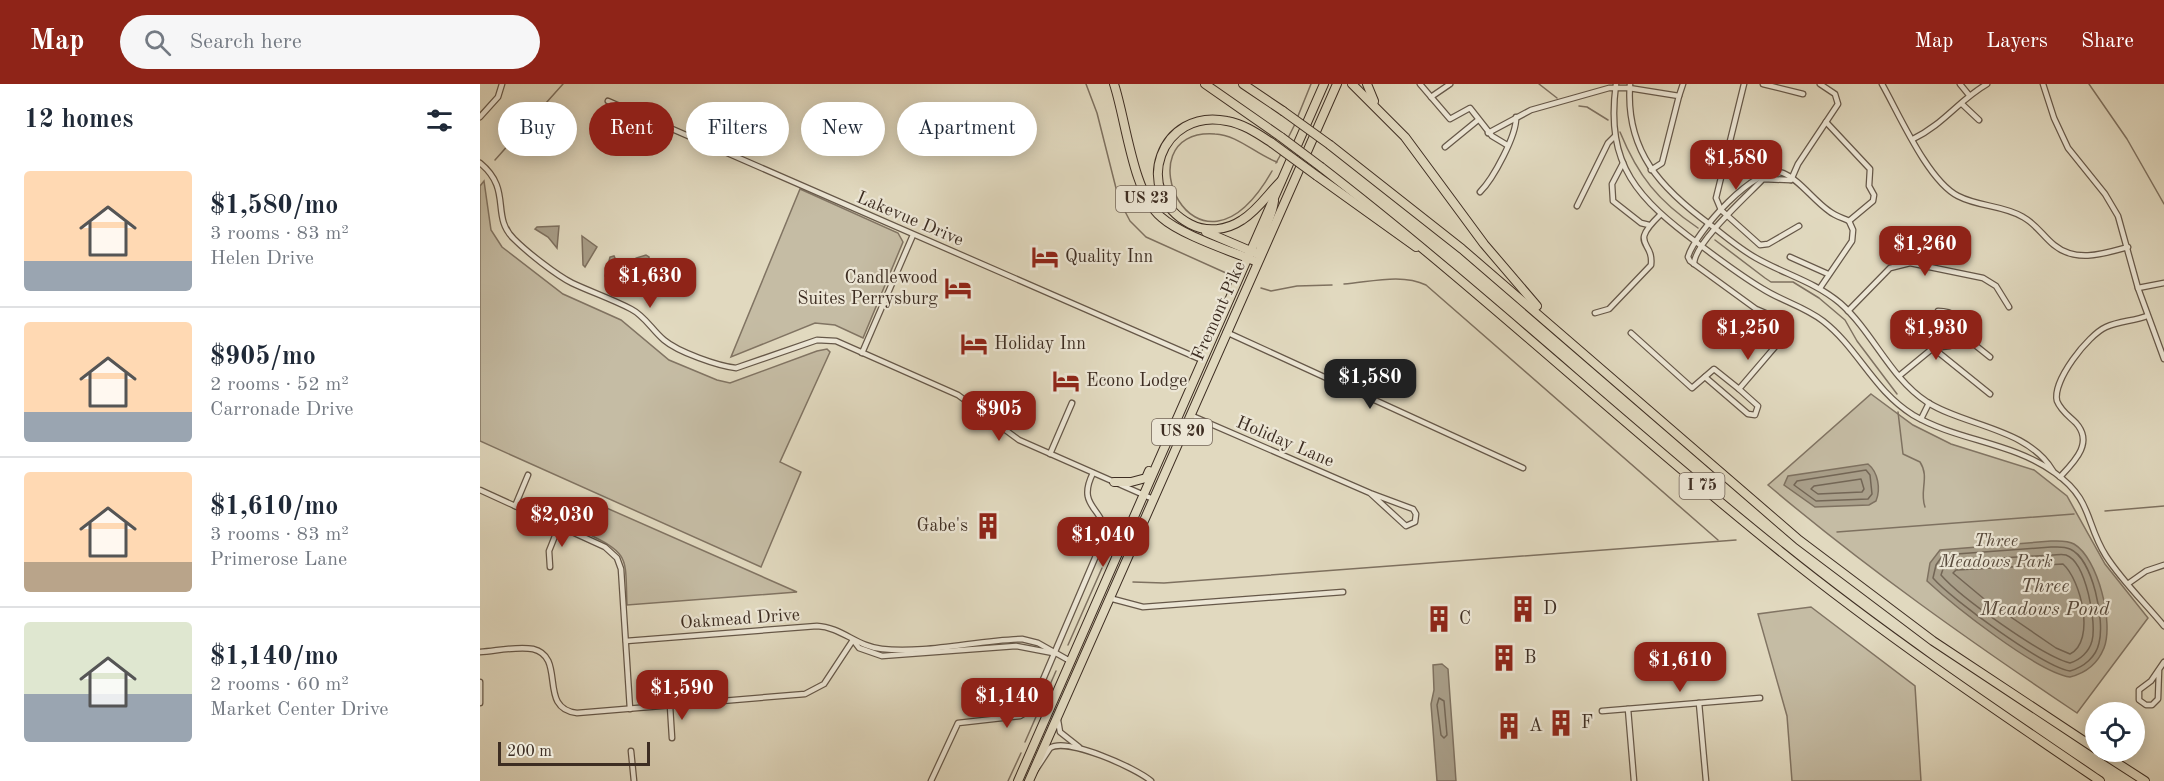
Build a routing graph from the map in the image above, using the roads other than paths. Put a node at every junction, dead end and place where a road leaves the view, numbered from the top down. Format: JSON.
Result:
{"nodes":[{"id":1,"x":502,"y":84,"type":"edge"},
{"id":2,"x":1114,"y":84,"type":"edge"},
{"id":3,"x":1205,"y":84,"type":"edge"},
{"id":4,"x":1244,"y":84,"type":"edge"},
{"id":5,"x":1324,"y":84,"type":"edge"},
{"id":6,"x":1337,"y":84,"type":"edge"},
{"id":7,"x":1352,"y":84,"type":"edge"},
{"id":8,"x":1367,"y":84,"type":"edge"},
{"id":9,"x":1420,"y":84,"type":"edge"},
{"id":10,"x":1450,"y":84,"type":"edge"},
{"id":11,"x":1683,"y":84,"type":"edge"},
{"id":12,"x":1744,"y":84,"type":"edge"},
{"id":13,"x":1763,"y":84,"type":"edge"},
{"id":14,"x":1820,"y":84,"type":"edge"},
{"id":15,"x":1882,"y":84,"type":"edge"},
{"id":16,"x":1960,"y":84,"type":"edge"},
{"id":17,"x":1987,"y":84,"type":"edge"},
{"id":18,"x":2043,"y":84,"type":"edge"},
{"id":19,"x":1616,"y":86,"type":"edge"},
{"id":20,"x":1630,"y":86,"type":"edge"},
{"id":21,"x":1803,"y":94,"type":"dead end"},
{"id":22,"x":1969,"y":95,"type":"junction"},
{"id":23,"x":1680,"y":96,"type":"junction"},
{"id":24,"x":1431,"y":97,"type":"junction"},
{"id":25,"x":608,"y":101,"type":"dead end"},
{"id":26,"x":1962,"y":104,"type":"junction"},
{"id":27,"x":1379,"y":109,"type":"junction"},
{"id":28,"x":480,"y":117,"type":"edge"},
{"id":29,"x":1516,"y":117,"type":"junction"},
{"id":30,"x":1478,"y":120,"type":"junction"},
{"id":31,"x":1979,"y":120,"type":"dead end"},
{"id":32,"x":1826,"y":122,"type":"junction"},
{"id":33,"x":1488,"y":133,"type":"junction"},
{"id":34,"x":1615,"y":136,"type":"junction"},
{"id":35,"x":1913,"y":139,"type":"junction"},
{"id":36,"x":1507,"y":146,"type":"junction"},
{"id":37,"x":1445,"y":147,"type":"dead end"},
{"id":38,"x":480,"y":163,"type":"edge"},
{"id":39,"x":1623,"y":163,"type":"junction"},
{"id":40,"x":1651,"y":170,"type":"junction"},
{"id":41,"x":1791,"y":180,"type":"junction"},
{"id":42,"x":1281,"y":181,"type":"junction"},
{"id":43,"x":1480,"y":192,"type":"dead end"},
{"id":44,"x":1275,"y":194,"type":"junction"},
{"id":45,"x":1577,"y":206,"type":"dead end"},
{"id":46,"x":1721,"y":210,"type":"junction"},
{"id":47,"x":1660,"y":215,"type":"junction"},
{"id":48,"x":1728,"y":215,"type":"junction"},
{"id":49,"x":1849,"y":221,"type":"junction"},
{"id":50,"x":1709,"y":224,"type":"junction"},
{"id":51,"x":1649,"y":225,"type":"junction"},
{"id":52,"x":1799,"y":226,"type":"dead end"},
{"id":53,"x":1715,"y":228,"type":"junction"},
{"id":54,"x":1199,"y":229,"type":"junction"},
{"id":55,"x":913,"y":235,"type":"junction"},
{"id":56,"x":1696,"y":242,"type":"junction"},
{"id":57,"x":1703,"y":247,"type":"junction"},
{"id":58,"x":2128,"y":247,"type":"junction"},
{"id":59,"x":1248,"y":254,"type":"junction"},
{"id":60,"x":1790,"y":257,"type":"dead end"},
{"id":61,"x":1259,"y":258,"type":"junction"},
{"id":62,"x":1694,"y":264,"type":"junction"},
{"id":63,"x":1456,"y":274,"type":"junction"},
{"id":64,"x":1828,"y":274,"type":"junction"},
{"id":65,"x":2164,"y":283,"type":"edge"},
{"id":66,"x":1820,"y":288,"type":"junction"},
{"id":67,"x":2138,"y":288,"type":"junction"},
{"id":68,"x":2009,"y":308,"type":"dead end"},
{"id":69,"x":1848,"y":311,"type":"junction"},
{"id":70,"x":1938,"y":311,"type":"dead end"},
{"id":71,"x":1595,"y":313,"type":"dead end"},
{"id":72,"x":2147,"y":316,"type":"junction"},
{"id":73,"x":1553,"y":325,"type":"junction"},
{"id":74,"x":1226,"y":332,"type":"junction"},
{"id":75,"x":1631,"y":333,"type":"dead end"},
{"id":76,"x":1965,"y":337,"type":"junction"},
{"id":77,"x":1934,"y":348,"type":"junction"},
{"id":78,"x":862,"y":353,"type":"junction"},
{"id":79,"x":1990,"y":357,"type":"dead end"},
{"id":80,"x":2164,"y":359,"type":"edge"},
{"id":81,"x":1202,"y":360,"type":"junction"},
{"id":82,"x":1705,"y":376,"type":"junction"},
{"id":83,"x":1899,"y":376,"type":"junction"},
{"id":84,"x":1739,"y":389,"type":"junction"},
{"id":85,"x":1990,"y":394,"type":"dead end"},
{"id":86,"x":1072,"y":403,"type":"dead end"},
{"id":87,"x":1929,"y":403,"type":"junction"},
{"id":88,"x":1190,"y":415,"type":"junction"},
{"id":89,"x":1921,"y":418,"type":"junction"},
{"id":90,"x":1167,"y":442,"type":"junction"},
{"id":91,"x":1050,"y":454,"type":"junction"},
{"id":92,"x":1523,"y":468,"type":"dead end"},
{"id":93,"x":2053,"y":471,"type":"junction"},
{"id":94,"x":1093,"y":473,"type":"junction"},
{"id":95,"x":528,"y":475,"type":"dead end"},
{"id":96,"x":2060,"y":477,"type":"junction"},
{"id":97,"x":1114,"y":482,"type":"junction"},
{"id":98,"x":480,"y":490,"type":"edge"},
{"id":99,"x":1370,"y":493,"type":"junction"},
{"id":100,"x":1143,"y":496,"type":"junction"},
{"id":101,"x":1153,"y":499,"type":"junction"},
{"id":102,"x":515,"y":506,"type":"junction"},
{"id":103,"x":559,"y":526,"type":"junction"},
{"id":104,"x":2164,"y":565,"type":"edge"},
{"id":105,"x":549,"y":567,"type":"dead end"},
{"id":106,"x":2129,"y":583,"type":"junction"},
{"id":107,"x":1342,"y":592,"type":"dead end"},
{"id":108,"x":1109,"y":598,"type":"junction"},
{"id":109,"x":1096,"y":603,"type":"junction"},
{"id":110,"x":2164,"y":626,"type":"edge"},
{"id":111,"x":853,"y":640,"type":"junction"},
{"id":112,"x":626,"y":641,"type":"junction"},
{"id":113,"x":480,"y":652,"type":"edge"},
{"id":114,"x":1053,"y":653,"type":"junction"},
{"id":115,"x":1070,"y":661,"type":"junction"},
{"id":116,"x":2164,"y":662,"type":"edge"},
{"id":117,"x":1080,"y":665,"type":"junction"},
{"id":118,"x":2159,"y":670,"type":"junction"},
{"id":119,"x":480,"y":682,"type":"edge"},
{"id":120,"x":1760,"y":698,"type":"dead end"},
{"id":121,"x":1699,"y":703,"type":"junction"},
{"id":122,"x":480,"y":704,"type":"edge"},
{"id":123,"x":670,"y":706,"type":"junction"},
{"id":124,"x":630,"y":709,"type":"junction"},
{"id":125,"x":1628,"y":709,"type":"junction"},
{"id":126,"x":1602,"y":711,"type":"dead end"},
{"id":127,"x":1057,"y":717,"type":"junction"},
{"id":128,"x":672,"y":738,"type":"dead end"},
{"id":129,"x":2085,"y":742,"type":"edge"},
{"id":130,"x":1081,"y":748,"type":"junction"},
{"id":131,"x":632,"y":751,"type":"dead end"},
{"id":132,"x":2116,"y":762,"type":"edge"},
{"id":133,"x":1030,"y":778,"type":"edge"},
{"id":134,"x":2099,"y":780,"type":"edge"},
{"id":135,"x":634,"y":781,"type":"edge"},
{"id":136,"x":931,"y":781,"type":"edge"},
{"id":137,"x":1018,"y":781,"type":"edge"},
{"id":138,"x":1151,"y":781,"type":"edge"},
{"id":139,"x":1634,"y":781,"type":"edge"},
{"id":140,"x":1706,"y":781,"type":"edge"},
{"id":141,"x":2145,"y":781,"type":"edge"}],
"edges":[{"from":1,"to":28,"type":"street"},
{"from":2,"to":59,"type":"highway","number":"US 23"},
{"from":3,"to":63,"type":"highway","number":"I 75","bridge":true},
{"from":4,"to":73,"type":"highway","number":"I 75","bridge":true},
{"from":5,"to":42,"type":"highway","name":"Fremont Pike","number":"US 20"},
{"from":6,"to":61,"type":"highway","name":"Fremont Pike","number":"US 20"},
{"from":7,"to":27,"type":"highway"},
{"from":8,"to":27,"type":"highway"},
{"from":9,"to":24,"type":"street"},
{"from":10,"to":24,"type":"street"},
{"from":11,"to":23,"type":"street"},
{"from":12,"to":46,"type":"street"},
{"from":13,"to":21,"type":"street"},
{"from":14,"to":32,"type":"street"},
{"from":15,"to":35,"type":"street"},
{"from":16,"to":22,"type":"street"},
{"from":17,"to":22,"type":"street"},
{"from":18,"to":58,"type":"street"},
{"from":19,"to":20,"type":"street"},
{"from":19,"to":29,"type":"street"},
{"from":19,"to":34,"type":"street"},
{"from":20,"to":23,"type":"street"},
{"from":20,"to":40,"type":"street"},
{"from":22,"to":26,"type":"street"},
{"from":23,"to":40,"type":"street"},
{"from":24,"to":30,"type":"street"},
{"from":25,"to":55,"type":"street","name":"Lakevue Drive"},
{"from":26,"to":31,"type":"street"},
{"from":26,"to":35,"type":"street"},
{"from":27,"to":73,"type":"highway"},
{"from":29,"to":33,"type":"street"},
{"from":29,"to":36,"type":"street"},
{"from":30,"to":33,"type":"street"},
{"from":30,"to":37,"type":"street"},
{"from":32,"to":41,"type":"street"},
{"from":32,"to":49,"type":"street"},
{"from":33,"to":36,"type":"street"},
{"from":34,"to":39,"type":"street"},
{"from":34,"to":45,"type":"street"},
{"from":35,"to":58,"type":"street"},
{"from":36,"to":43,"type":"street"},
{"from":38,"to":78,"type":"street"},
{"from":39,"to":47,"type":"street"},
{"from":39,"to":51,"type":"street"},
{"from":40,"to":50,"type":"street"},
{"from":41,"to":46,"type":"street"},
{"from":41,"to":48,"type":"street"},
{"from":41,"to":49,"type":"street"},
{"from":42,"to":44,"type":"highway","name":"Fremont Pike","number":"US 20"},
{"from":42,"to":54,"type":"highway"},
{"from":44,"to":59,"type":"highway","name":"Fremont Pike","number":"US 20"},
{"from":44,"to":61,"type":"highway"},
{"from":46,"to":48,"type":"street"},
{"from":46,"to":50,"type":"street"},
{"from":47,"to":51,"type":"street"},
{"from":47,"to":56,"type":"street"},
{"from":48,"to":52,"type":"street"},
{"from":48,"to":53,"type":"street"},
{"from":49,"to":64,"type":"street"},
{"from":50,"to":53,"type":"street"},
{"from":50,"to":56,"type":"street"},
{"from":51,"to":71,"type":"street"},
{"from":53,"to":57,"type":"street"},
{"from":53,"to":66,"type":"street"},
{"from":54,"to":59,"type":"highway"},
{"from":54,"to":63,"type":"highway","bridge":true},
{"from":55,"to":78,"type":"street"},
{"from":55,"to":81,"type":"street","name":"Lakevue Drive"},
{"from":56,"to":57,"type":"street"},
{"from":56,"to":62,"type":"street"},
{"from":57,"to":62,"type":"street"},
{"from":57,"to":89,"type":"street"},
{"from":58,"to":67,"type":"street"},
{"from":59,"to":61,"type":"highway"},
{"from":59,"to":81,"type":"highway","name":"Fremont Pike","number":"US 20"},
{"from":60,"to":64,"type":"street"},
{"from":61,"to":74,"type":"highway","name":"Fremont Pike","number":"US 20"},
{"from":62,"to":84,"type":"street"},
{"from":63,"to":134,"type":"highway","number":"I 75"},
{"from":64,"to":66,"type":"street"},
{"from":65,"to":67,"type":"street"},
{"from":66,"to":69,"type":"street"},
{"from":67,"to":72,"type":"street"},
{"from":68,"to":69,"type":"street"},
{"from":69,"to":83,"type":"street"},
{"from":70,"to":76,"type":"street"},
{"from":72,"to":80,"type":"street"},
{"from":72,"to":96,"type":"street"},
{"from":73,"to":129,"type":"highway","number":"I 75"},
{"from":74,"to":88,"type":"highway","name":"Fremont Pike","number":"US 20"},
{"from":74,"to":92,"type":"street"},
{"from":75,"to":82,"type":"street"},
{"from":76,"to":77,"type":"street"},
{"from":76,"to":79,"type":"street"},
{"from":77,"to":83,"type":"street"},
{"from":77,"to":85,"type":"street"},
{"from":78,"to":91,"type":"street"},
{"from":81,"to":90,"type":"highway","name":"Fremont Pike","number":"US 20"},
{"from":82,"to":84,"type":"street"},
{"from":82,"to":84,"type":"street"},
{"from":83,"to":87,"type":"street"},
{"from":86,"to":91,"type":"street"},
{"from":87,"to":89,"type":"street"},
{"from":87,"to":93,"type":"street"},
{"from":88,"to":99,"type":"street","name":"Holiday Lane"},
{"from":88,"to":101,"type":"highway","name":"Fremont Pike","number":"US 20"},
{"from":89,"to":93,"type":"street"},
{"from":90,"to":97,"type":"highway"},
{"from":90,"to":100,"type":"highway","name":"Fremont Pike","number":"US 20"},
{"from":91,"to":94,"type":"street"},
{"from":93,"to":96,"type":"street"},
{"from":94,"to":97,"type":"street"},
{"from":94,"to":114,"type":"street"},
{"from":95,"to":102,"type":"street"},
{"from":96,"to":106,"type":"street"},
{"from":97,"to":100,"type":"street"},
{"from":98,"to":102,"type":"street"},
{"from":99,"to":99,"type":"street","name":"Holiday Lane"},
{"from":100,"to":101,"type":"street"},
{"from":100,"to":109,"type":"highway","name":"Fremont Pike","number":"US 20"},
{"from":101,"to":108,"type":"highway","name":"Fremont Pike","number":"US 20"},
{"from":102,"to":103,"type":"street"},
{"from":103,"to":105,"type":"street"},
{"from":103,"to":112,"type":"street"},
{"from":104,"to":106,"type":"street"},
{"from":106,"to":110,"type":"street"},
{"from":107,"to":108,"type":"street"},
{"from":108,"to":117,"type":"highway","name":"Fremont Pike","number":"US 20"},
{"from":109,"to":115,"type":"highway","name":"Fremont Pike","number":"US 20"},
{"from":109,"to":117,"type":"highway"},
{"from":111,"to":112,"type":"street","name":"Oakmead Drive"},
{"from":111,"to":114,"type":"street","name":"Oakmead Drive"},
{"from":111,"to":123,"type":"street"},
{"from":112,"to":124,"type":"street"},
{"from":113,"to":124,"type":"street"},
{"from":114,"to":115,"type":"street","name":"Oakmead Drive"},
{"from":114,"to":136,"type":"street"},
{"from":115,"to":127,"type":"highway"},
{"from":115,"to":137,"type":"highway","name":"Fremont Pike","number":"US 20"},
{"from":116,"to":118,"type":"street"},
{"from":117,"to":127,"type":"highway","name":"Fremont Pike","number":"US 20"},
{"from":118,"to":118,"type":"street"},
{"from":119,"to":122,"type":"street"},
{"from":120,"to":121,"type":"street"},
{"from":121,"to":125,"type":"street"},
{"from":121,"to":140,"type":"street"},
{"from":123,"to":124,"type":"street"},
{"from":123,"to":128,"type":"street"},
{"from":125,"to":126,"type":"street"},
{"from":125,"to":139,"type":"street"},
{"from":127,"to":130,"type":"street"},
{"from":127,"to":133,"type":"highway","name":"Fremont Pike","number":"US 20"},
{"from":130,"to":133,"type":"street"},
{"from":130,"to":138,"type":"street"},
{"from":131,"to":135,"type":"street"},
{"from":132,"to":141,"type":"highway"}]}
